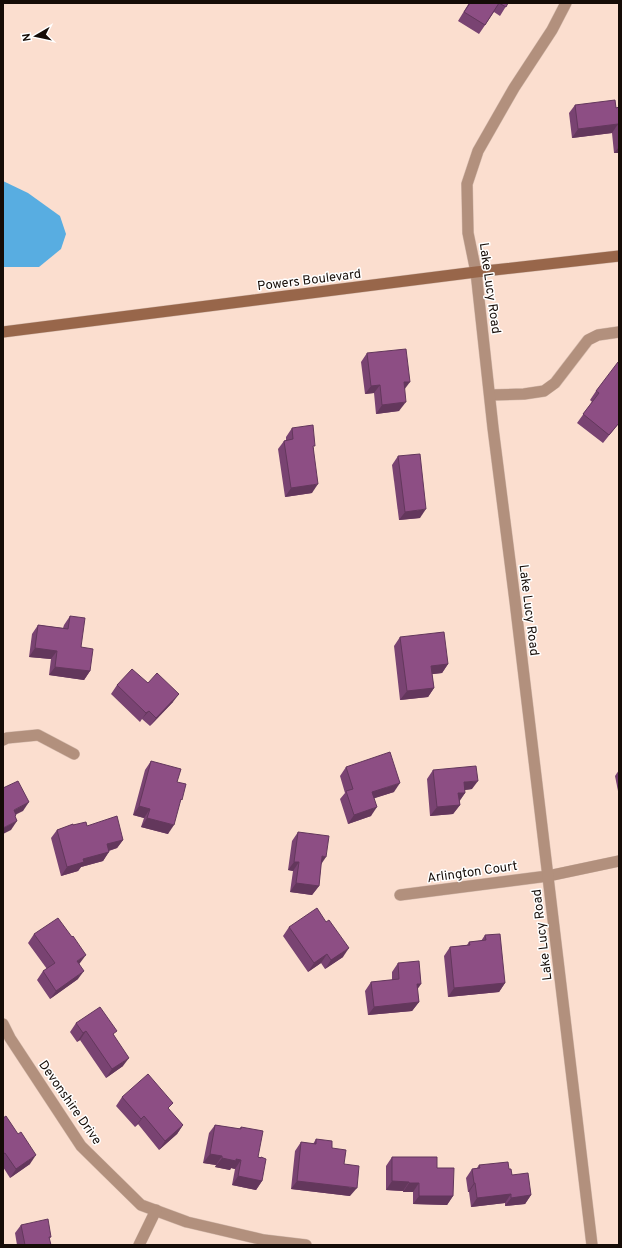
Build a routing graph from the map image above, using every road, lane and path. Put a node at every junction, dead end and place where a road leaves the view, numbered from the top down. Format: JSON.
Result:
{"nodes":[{"id":1,"x":566,"y":3,"type":"edge"},
{"id":2,"x":619,"y":256,"type":"edge"},
{"id":3,"x":476,"y":272,"type":"junction"},
{"id":4,"x":3,"y":332,"type":"edge"},
{"id":5,"x":619,"y":332,"type":"edge"},
{"id":6,"x":490,"y":395,"type":"junction"},
{"id":7,"x":3,"y":740,"type":"edge"},
{"id":8,"x":74,"y":754,"type":"dead end"},
{"id":9,"x":619,"y":861,"type":"edge"},
{"id":10,"x":548,"y":876,"type":"junction"},
{"id":11,"x":400,"y":895,"type":"dead end"},
{"id":12,"x":3,"y":1024,"type":"edge"},
{"id":13,"x":156,"y":1210,"type":"junction"},
{"id":14,"x":139,"y":1245,"type":"edge"},
{"id":15,"x":306,"y":1245,"type":"edge"},
{"id":16,"x":592,"y":1245,"type":"edge"}],
"edges":[{"from":1,"to":3,"type":"street","name":"Lake Lucy Road"},
{"from":2,"to":3,"type":"main road","name":"Powers Boulevard"},
{"from":3,"to":4,"type":"main road","name":"Powers Boulevard"},
{"from":3,"to":6,"type":"street","name":"Lake Lucy Road"},
{"from":5,"to":6,"type":"street"},
{"from":6,"to":10,"type":"street","name":"Lake Lucy Road"},
{"from":7,"to":8,"type":"street"},
{"from":9,"to":10,"type":"street","name":"Arlington Court"},
{"from":10,"to":11,"type":"street","name":"Arlington Court"},
{"from":10,"to":16,"type":"street","name":"Lake Lucy Road"},
{"from":12,"to":13,"type":"street","name":"Devonshire Drive"},
{"from":13,"to":14,"type":"street"},
{"from":13,"to":15,"type":"street","name":"Devonshire Drive"}]}
